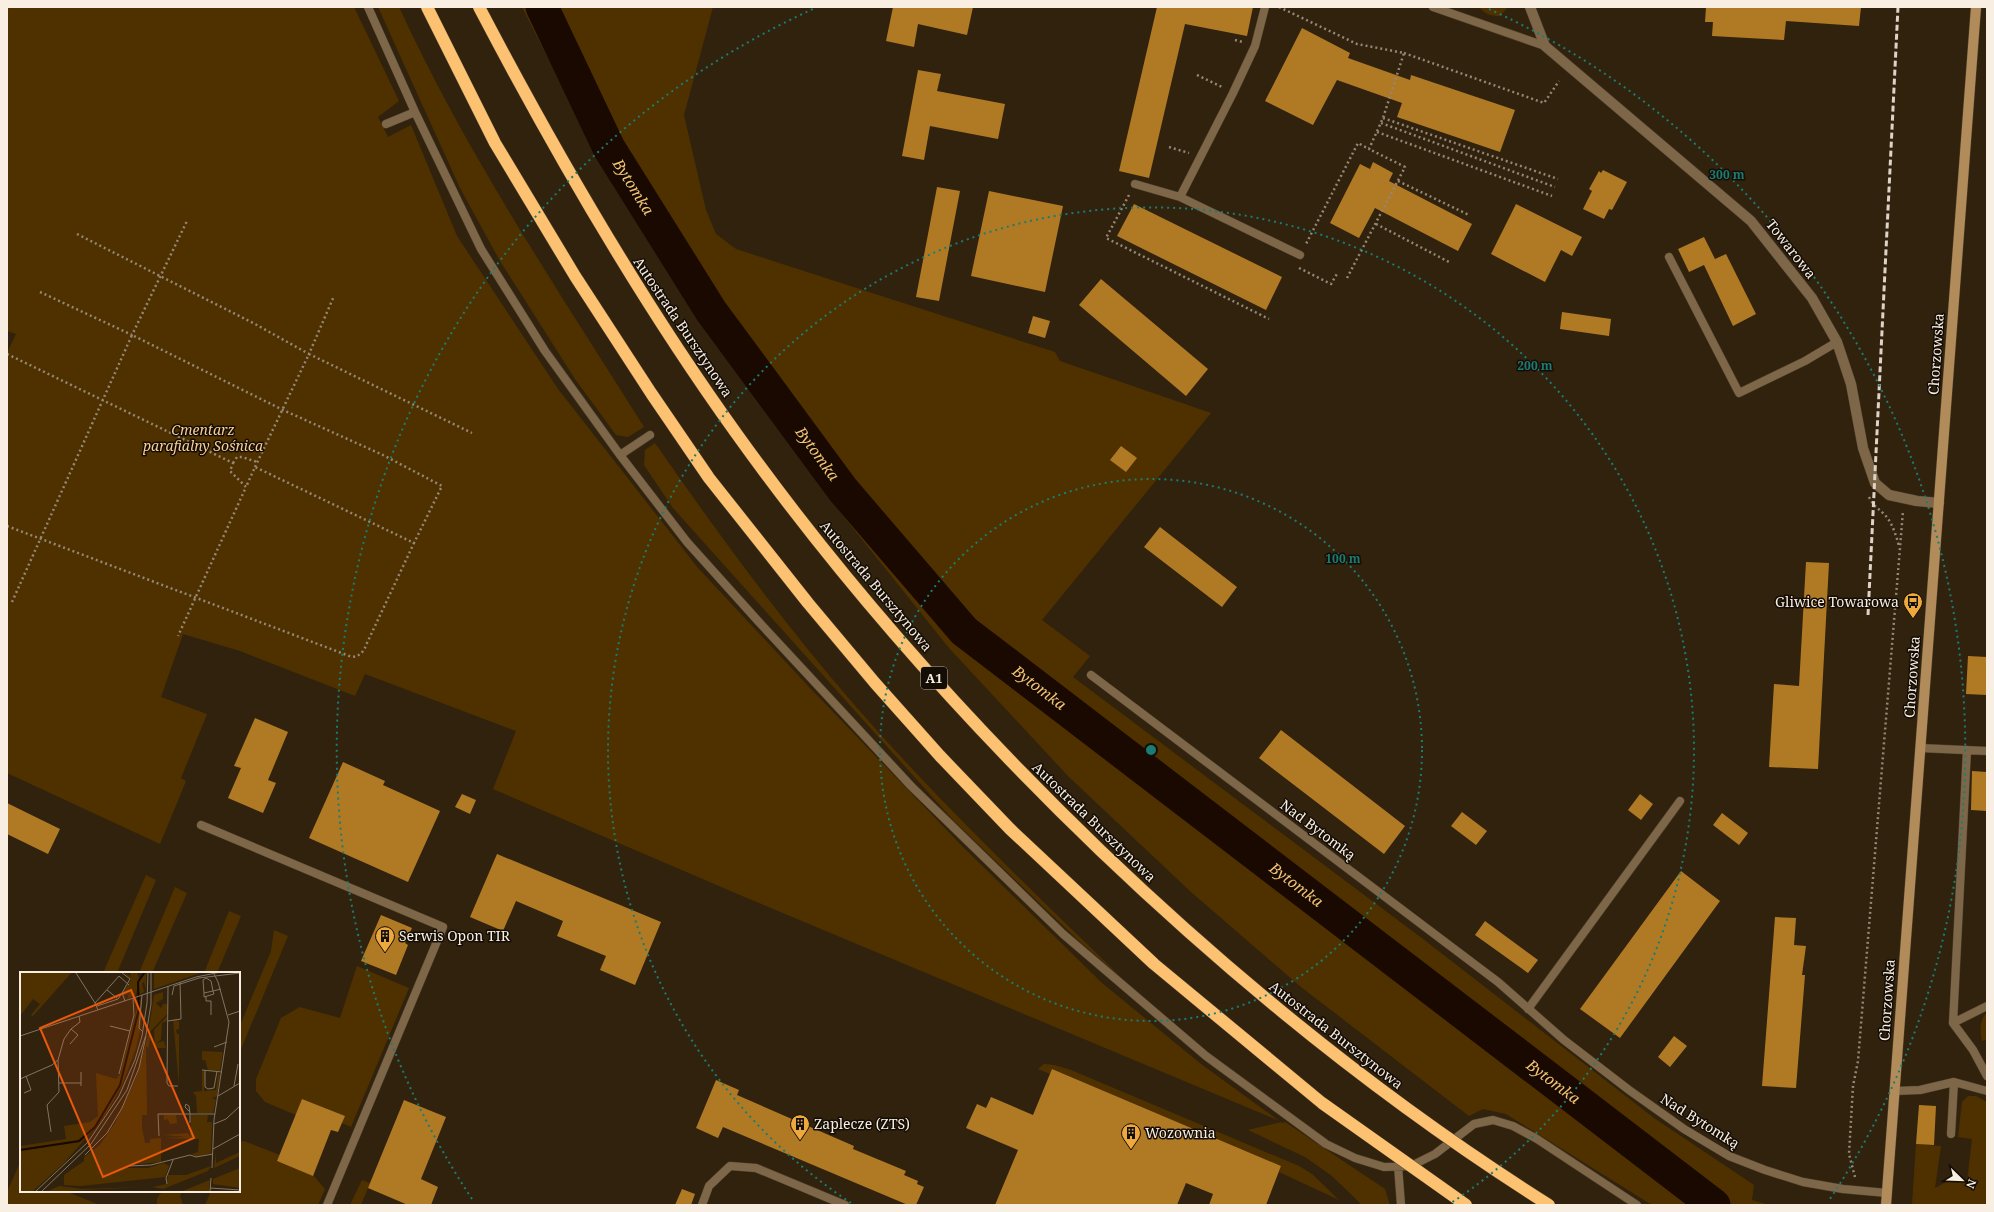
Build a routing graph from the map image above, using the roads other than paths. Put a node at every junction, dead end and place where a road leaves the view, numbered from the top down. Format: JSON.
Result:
{"nodes":[{"id":1,"x":368,"y":7,"type":"edge"},
{"id":2,"x":427,"y":7,"type":"edge"},
{"id":3,"x":479,"y":7,"type":"edge"},
{"id":4,"x":1265,"y":7,"type":"edge"},
{"id":5,"x":1433,"y":7,"type":"edge"},
{"id":6,"x":1530,"y":7,"type":"edge"},
{"id":7,"x":1976,"y":7,"type":"edge"},
{"id":8,"x":1452,"y":9,"type":"edge"},
{"id":9,"x":1545,"y":46,"type":"junction"},
{"id":10,"x":414,"y":112,"type":"junction"},
{"id":11,"x":386,"y":124,"type":"dead end"},
{"id":12,"x":1134,"y":184,"type":"road end"},
{"id":13,"x":1180,"y":196,"type":"junction"},
{"id":14,"x":1300,"y":255,"type":"road end"},
{"id":15,"x":1669,"y":257,"type":"dead end"},
{"id":16,"x":1837,"y":342,"type":"junction"},
{"id":17,"x":650,"y":435,"type":"dead end"},
{"id":18,"x":620,"y":456,"type":"junction"},
{"id":19,"x":1939,"y":502,"type":"junction"},
{"id":20,"x":1091,"y":675,"type":"dead end"},
{"id":21,"x":1920,"y":748,"type":"junction"},
{"id":22,"x":1967,"y":750,"type":"junction"},
{"id":23,"x":1987,"y":751,"type":"edge"},
{"id":24,"x":1680,"y":800,"type":"dead end"},
{"id":25,"x":201,"y":825,"type":"dead end"},
{"id":26,"x":1987,"y":1006,"type":"edge"},
{"id":27,"x":1528,"y":1009,"type":"junction"},
{"id":28,"x":1953,"y":1022,"type":"junction"},
{"id":29,"x":1987,"y":1076,"type":"edge"},
{"id":30,"x":1954,"y":1082,"type":"junction"},
{"id":31,"x":1894,"y":1091,"type":"junction"},
{"id":32,"x":1987,"y":1091,"type":"edge"},
{"id":33,"x":1951,"y":1134,"type":"dead end"},
{"id":34,"x":1398,"y":1166,"type":"junction"},
{"id":35,"x":1887,"y":1193,"type":"junction"},
{"id":36,"x":327,"y":1205,"type":"edge"},
{"id":37,"x":702,"y":1205,"type":"edge"},
{"id":38,"x":845,"y":1205,"type":"edge"},
{"id":39,"x":1401,"y":1205,"type":"edge"},
{"id":40,"x":1466,"y":1205,"type":"edge"},
{"id":41,"x":1549,"y":1205,"type":"edge"},
{"id":42,"x":1637,"y":1205,"type":"edge"},
{"id":43,"x":1886,"y":1205,"type":"edge"}],
"edges":[{"from":1,"to":10,"type":"lane"},
{"from":2,"to":40,"type":"highway","bridge":true},
{"from":3,"to":41,"type":"highway","name":"Autostrada Bursztynowa","number":"A1","bridge":true},
{"from":4,"to":13,"type":"lane"},
{"from":5,"to":8,"type":"lane","name":"Towarowa"},
{"from":6,"to":9,"type":"street","name":"Towarowa"},
{"from":7,"to":19,"type":"main road","name":"Chorzowska"},
{"from":8,"to":9,"type":"lane","name":"Towarowa"},
{"from":9,"to":16,"type":"street","name":"Towarowa"},
{"from":10,"to":11,"type":"lane"},
{"from":10,"to":18,"type":"lane"},
{"from":12,"to":13,"type":"lane"},
{"from":13,"to":14,"type":"lane"},
{"from":15,"to":16,"type":"lane"},
{"from":16,"to":19,"type":"street","name":"Towarowa"},
{"from":17,"to":18,"type":"lane"},
{"from":18,"to":34,"type":"lane"},
{"from":19,"to":21,"type":"main road","name":"Chorzowska"},
{"from":20,"to":27,"type":"lane","name":"Nad Bytomką"},
{"from":21,"to":22,"type":"lane"},
{"from":21,"to":31,"type":"main road","name":"Chorzowska"},
{"from":22,"to":23,"type":"lane"},
{"from":22,"to":28,"type":"lane"},
{"from":24,"to":27,"type":"lane"},
{"from":25,"to":36,"type":"lane"},
{"from":26,"to":28,"type":"lane"},
{"from":27,"to":35,"type":"lane","name":"Nad Bytomką"},
{"from":28,"to":29,"type":"lane"},
{"from":30,"to":31,"type":"lane"},
{"from":30,"to":32,"type":"lane"},
{"from":30,"to":33,"type":"lane"},
{"from":31,"to":35,"type":"main road","name":"Chorzowska"},
{"from":34,"to":39,"type":"lane"},
{"from":34,"to":42,"type":"lane"},
{"from":35,"to":43,"type":"main road","name":"Chorzowska"},
{"from":37,"to":38,"type":"lane"}]}
